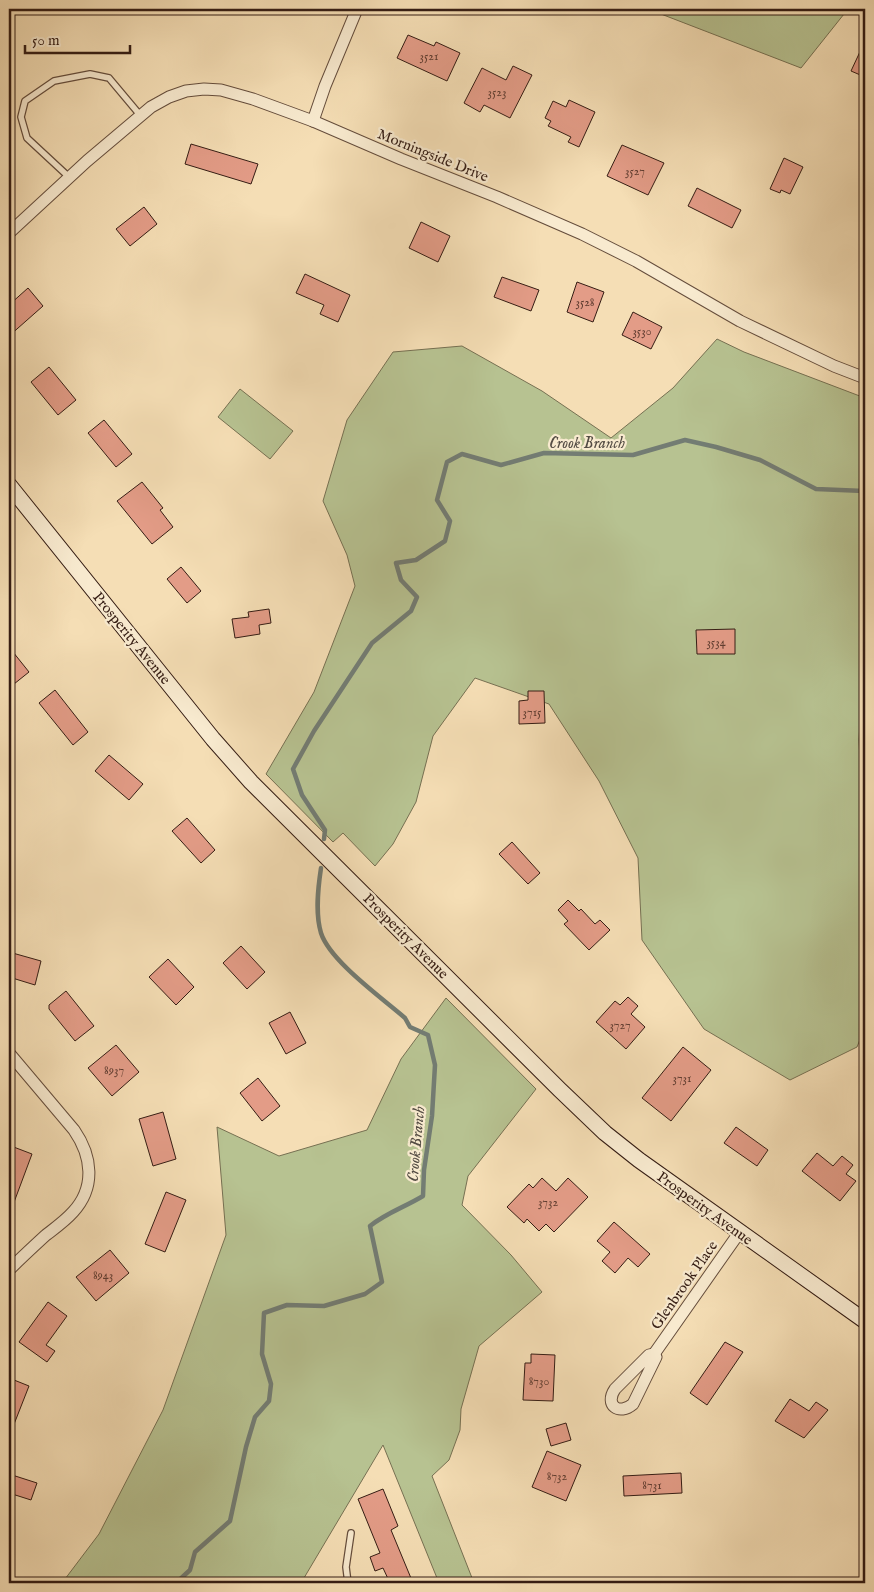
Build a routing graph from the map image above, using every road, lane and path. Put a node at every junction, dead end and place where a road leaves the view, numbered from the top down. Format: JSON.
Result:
{"nodes":[{"id":1,"x":357,"y":9,"type":"edge"},
{"id":2,"x":140,"y":115,"type":"junction"},
{"id":3,"x":313,"y":121,"type":"junction"},
{"id":4,"x":69,"y":177,"type":"junction"},
{"id":5,"x":9,"y":233,"type":"edge"},
{"id":6,"x":864,"y":376,"type":"edge"},
{"id":7,"x":9,"y":485,"type":"edge"},
{"id":8,"x":9,"y":1053,"type":"edge"},
{"id":9,"x":740,"y":1233,"type":"junction"},
{"id":10,"x":9,"y":1270,"type":"edge"},
{"id":11,"x":865,"y":1321,"type":"edge"},
{"id":12,"x":654,"y":1354,"type":"junction"},
{"id":13,"x":351,"y":1533,"type":"dead end"},
{"id":14,"x":348,"y":1583,"type":"edge"}],
"edges":[{"from":1,"to":3,"type":"street"},
{"from":2,"to":3,"type":"street","name":"Morningside Drive"},
{"from":2,"to":4,"type":"street","name":"Morningside Drive"},
{"from":2,"to":4,"type":"lane"},
{"from":3,"to":6,"type":"street","name":"Morningside Drive"},
{"from":4,"to":5,"type":"street","name":"Morningside Drive"},
{"from":7,"to":9,"type":"main road","name":"Prosperity Avenue"},
{"from":8,"to":10,"type":"street"},
{"from":9,"to":11,"type":"main road","name":"Prosperity Avenue"},
{"from":9,"to":12,"type":"street","name":"Glenbrook Place"},
{"from":12,"to":12,"type":"street"},
{"from":13,"to":14,"type":"lane"}]}
